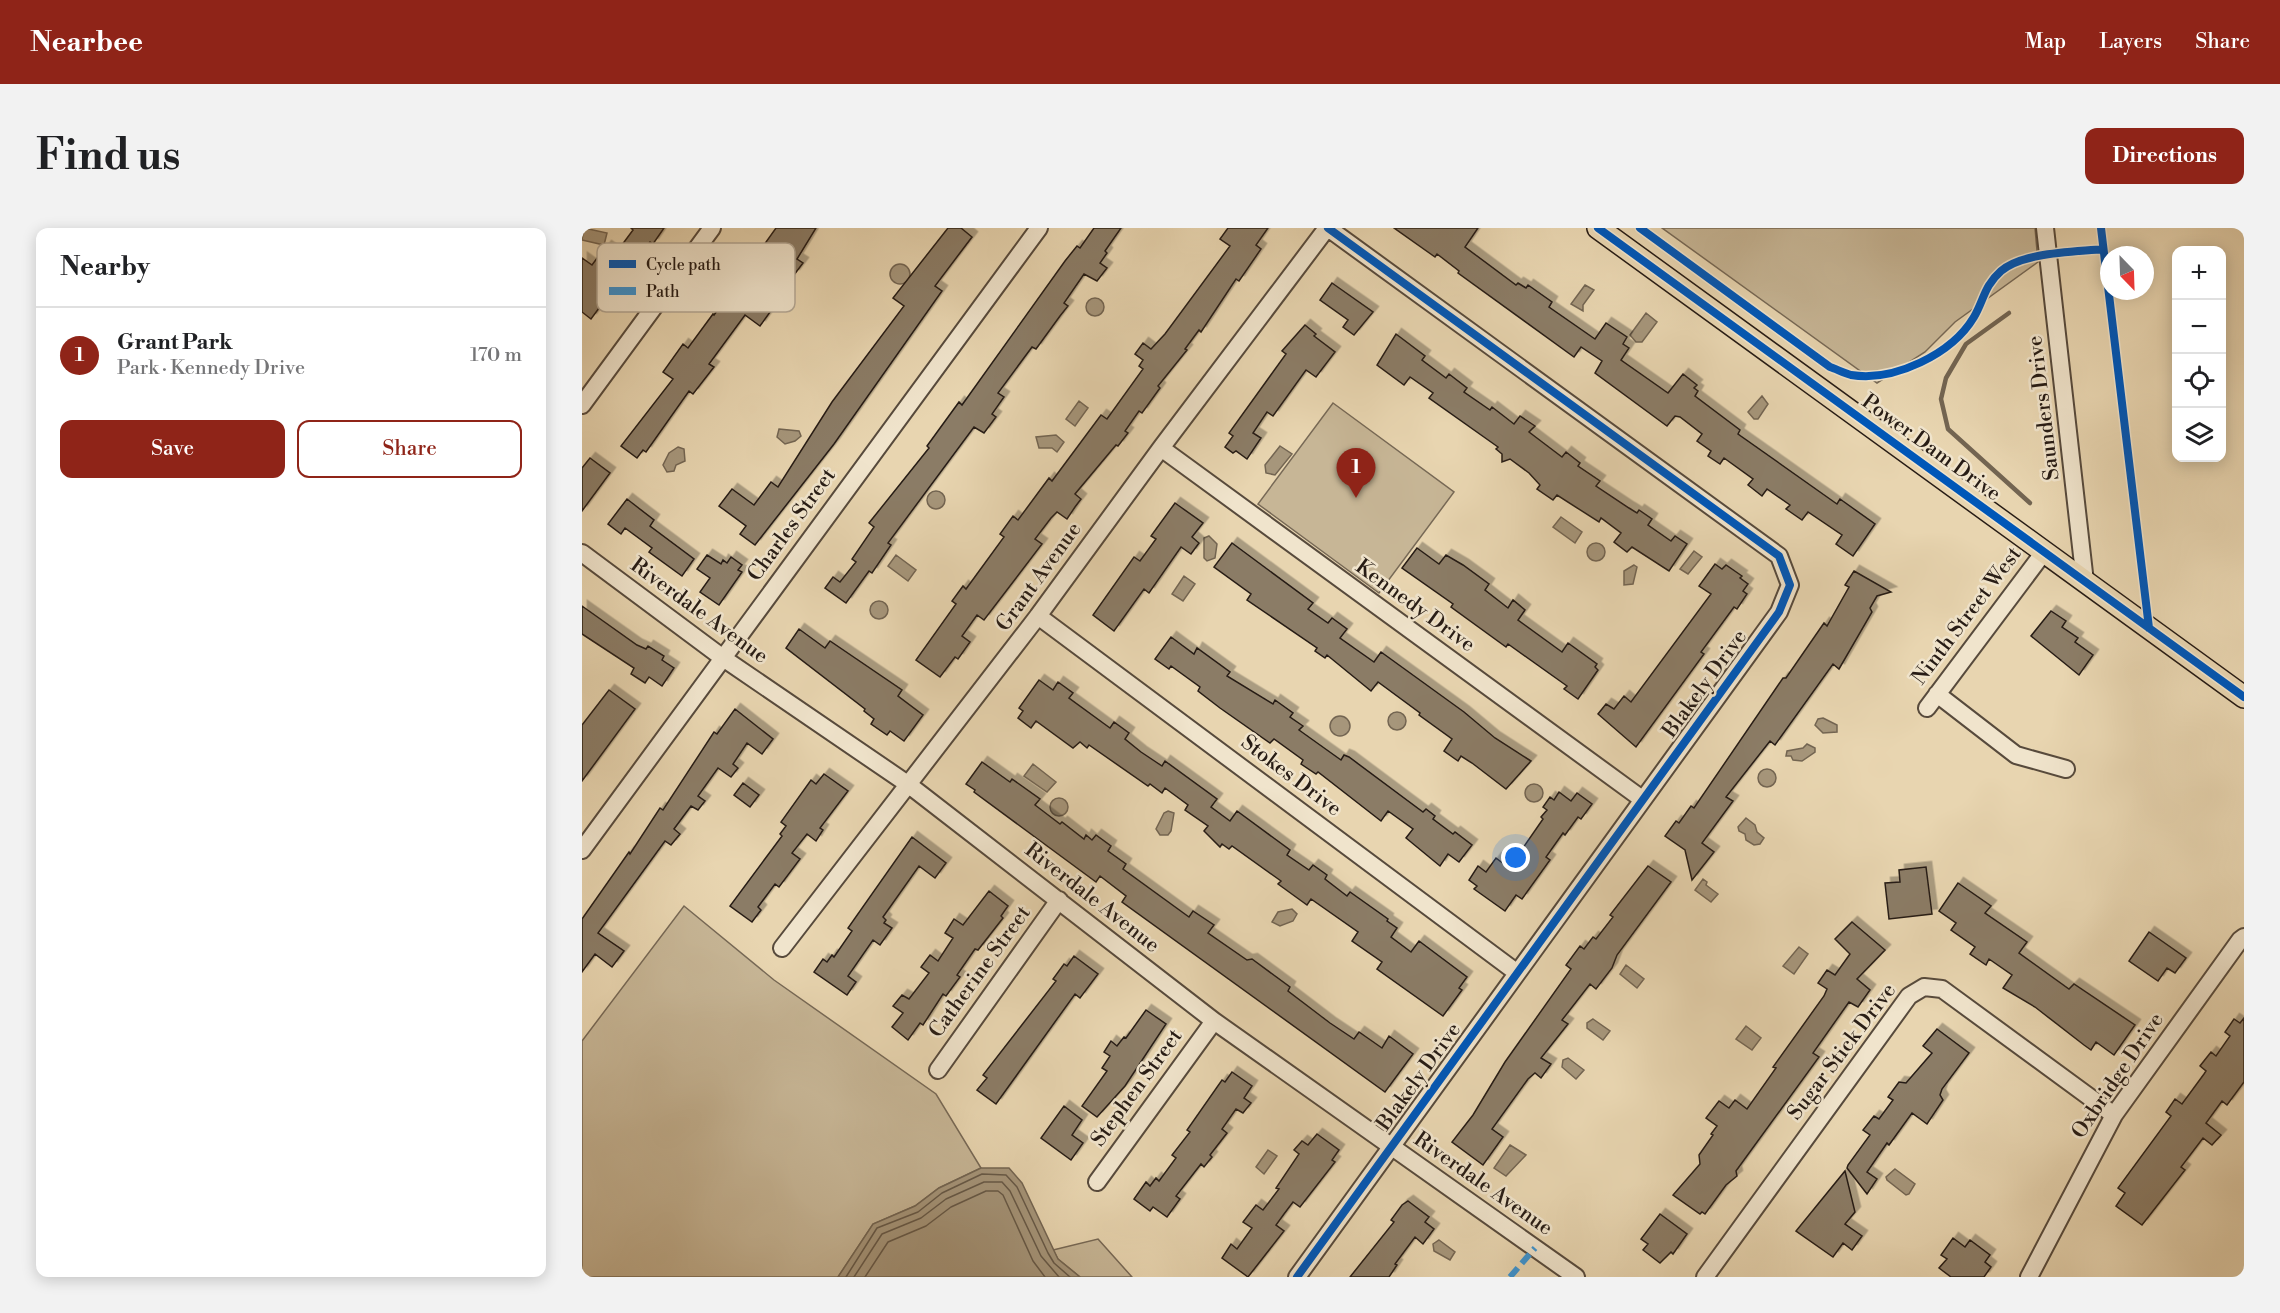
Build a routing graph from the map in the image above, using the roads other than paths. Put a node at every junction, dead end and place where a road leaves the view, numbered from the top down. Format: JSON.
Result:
{"nodes":[{"id":1,"x":712,"y":228,"type":"edge"},
{"id":2,"x":1039,"y":228,"type":"edge"},
{"id":3,"x":1328,"y":228,"type":"edge"},
{"id":4,"x":1598,"y":228,"type":"edge"},
{"id":5,"x":2045,"y":228,"type":"edge"},
{"id":6,"x":701,"y":243,"type":"edge"},
{"id":7,"x":650,"y":312,"type":"edge"},
{"id":8,"x":582,"y":405,"type":"edge"},
{"id":9,"x":1161,"y":448,"type":"junction"},
{"id":10,"x":2044,"y":552,"type":"junction"},
{"id":11,"x":582,"y":553,"type":"edge"},
{"id":12,"x":2085,"y":582,"type":"junction"},
{"id":13,"x":1038,"y":616,"type":"junction"},
{"id":14,"x":723,"y":658,"type":"junction"},
{"id":15,"x":1937,"y":694,"type":"junction"},
{"id":16,"x":2244,"y":697,"type":"edge"},
{"id":17,"x":1927,"y":708,"type":"dead end"},
{"id":18,"x":2066,"y":769,"type":"dead end"},
{"id":19,"x":909,"y":785,"type":"junction"},
{"id":20,"x":1642,"y":800,"type":"junction"},
{"id":21,"x":582,"y":850,"type":"edge"},
{"id":22,"x":1059,"y":900,"type":"junction"},
{"id":23,"x":2242,"y":938,"type":"edge"},
{"id":24,"x":782,"y":948,"type":"dead end"},
{"id":25,"x":1516,"y":972,"type":"junction"},
{"id":26,"x":1214,"y":1021,"type":"junction"},
{"id":27,"x":938,"y":1070,"type":"dead end"},
{"id":28,"x":2114,"y":1115,"type":"junction"},
{"id":29,"x":1392,"y":1147,"type":"junction"},
{"id":30,"x":1097,"y":1182,"type":"dead end"},
{"id":31,"x":2032,"y":1272,"type":"edge"},
{"id":32,"x":1297,"y":1277,"type":"edge"},
{"id":33,"x":1576,"y":1277,"type":"edge"},
{"id":34,"x":1705,"y":1277,"type":"edge"},
{"id":35,"x":2049,"y":1277,"type":"edge"}],
"edges":[{"from":1,"to":6,"type":"street"},
{"from":2,"to":14,"type":"street","name":"Charles Street"},
{"from":3,"to":9,"type":"street","name":"Grant Avenue"},
{"from":3,"to":20,"type":"street","name":"Blakely Drive"},
{"from":4,"to":10,"type":"main road","name":"Power Dam Drive"},
{"from":5,"to":12,"type":"street","name":"Saunders Drive"},
{"from":7,"to":8,"type":"street"},
{"from":9,"to":13,"type":"street","name":"Grant Avenue"},
{"from":9,"to":20,"type":"street","name":"Kennedy Drive"},
{"from":10,"to":12,"type":"main road","name":"Power Dam Drive"},
{"from":10,"to":15,"type":"street","name":"Ninth Street West"},
{"from":11,"to":14,"type":"street","name":"Riverdale Avenue"},
{"from":12,"to":16,"type":"main road","name":"Power Dam Drive"},
{"from":13,"to":19,"type":"street","name":"Grant Avenue"},
{"from":13,"to":25,"type":"street","name":"Stokes Drive"},
{"from":14,"to":19,"type":"street","name":"Riverdale Avenue"},
{"from":14,"to":21,"type":"street","name":"Charles Street"},
{"from":15,"to":17,"type":"street","name":"Ninth Street West"},
{"from":15,"to":18,"type":"street"},
{"from":19,"to":22,"type":"street","name":"Riverdale Avenue"},
{"from":19,"to":24,"type":"street","name":"Grant Avenue"},
{"from":20,"to":25,"type":"street","name":"Blakely Drive"},
{"from":22,"to":26,"type":"street","name":"Riverdale Avenue"},
{"from":22,"to":27,"type":"street","name":"Catherine Street"},
{"from":23,"to":28,"type":"street","name":"Oxbridge Drive"},
{"from":25,"to":29,"type":"street","name":"Blakely Drive"},
{"from":26,"to":29,"type":"street","name":"Riverdale Avenue"},
{"from":26,"to":30,"type":"street","name":"Stephen Street"},
{"from":28,"to":31,"type":"street","name":"Oxbridge Drive"},
{"from":28,"to":34,"type":"street","name":"Sugar Stick Drive"},
{"from":29,"to":32,"type":"street","name":"Blakely Drive"},
{"from":29,"to":33,"type":"street","name":"Riverdale Avenue"},
{"from":31,"to":35,"type":"street"}]}
